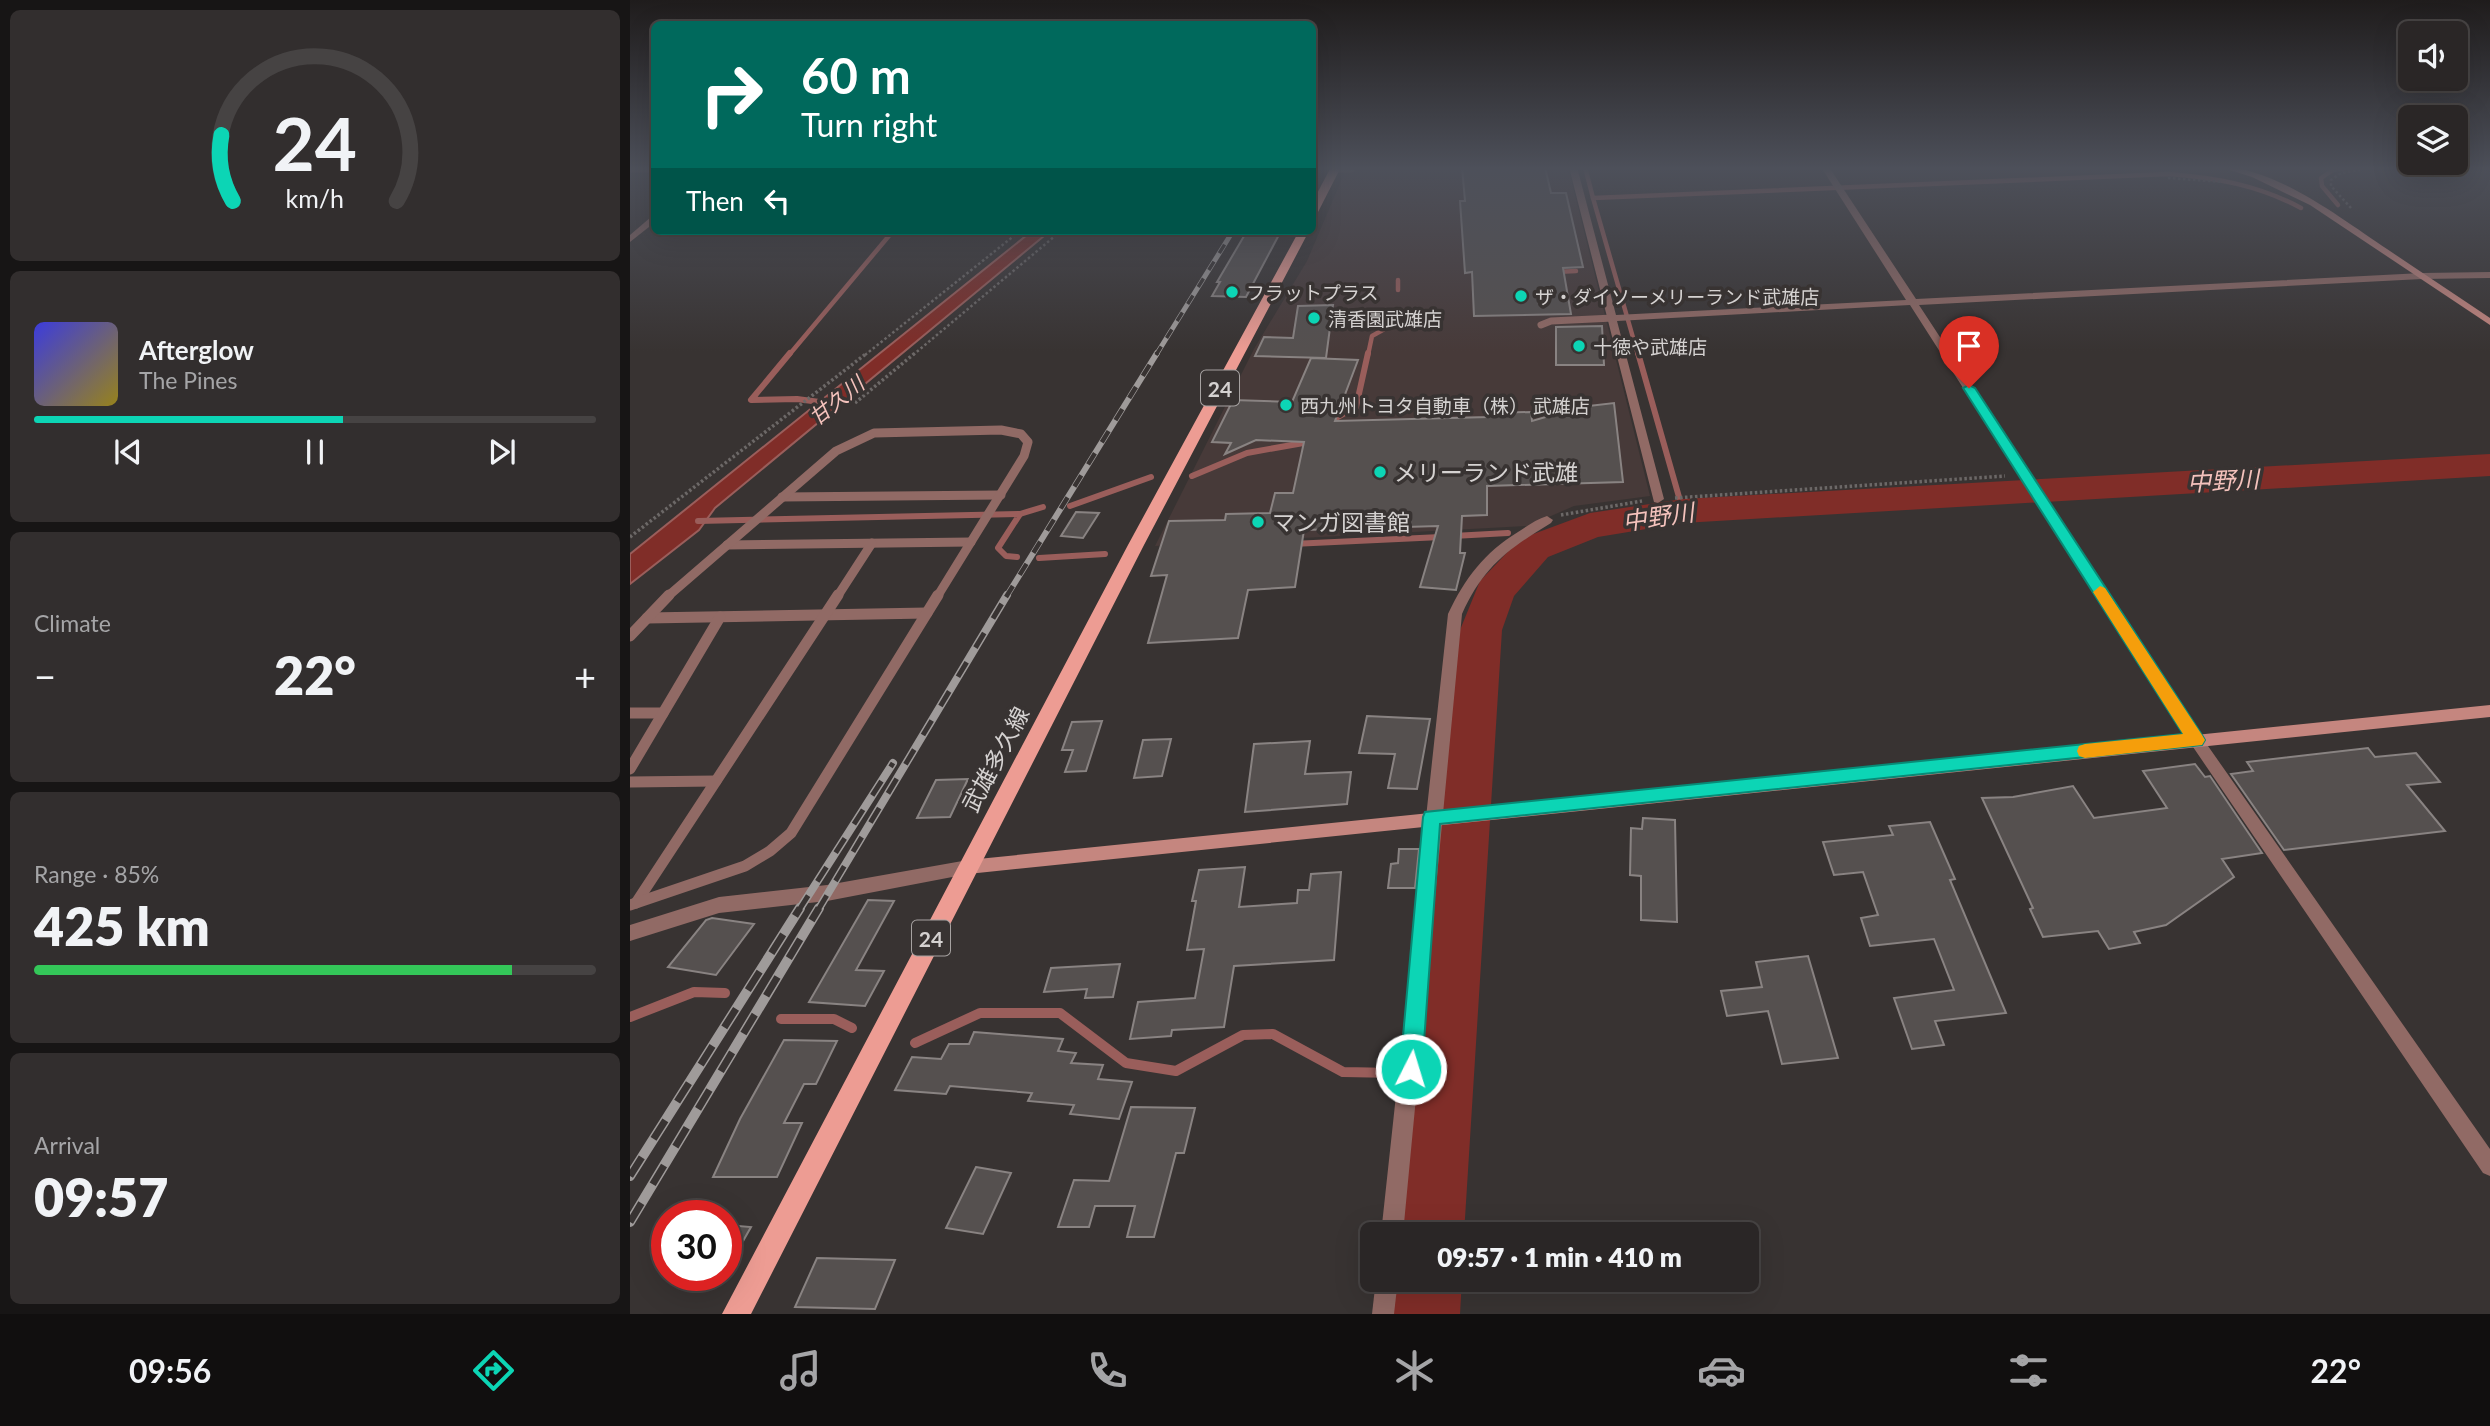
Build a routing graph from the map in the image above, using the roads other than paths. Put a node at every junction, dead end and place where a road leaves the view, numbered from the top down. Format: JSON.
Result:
{"nodes":[{"id":1,"x":1589,"y":228,"type":"edge"},
{"id":2,"x":1866,"y":228,"type":"edge"},
{"id":3,"x":2349,"y":228,"type":"edge"},
{"id":4,"x":1302,"y":235,"type":"edge"},
{"id":5,"x":2490,"y":275,"type":"edge"},
{"id":6,"x":2422,"y":276,"type":"junction"},
{"id":7,"x":1914,"y":303,"type":"junction"},
{"id":8,"x":1613,"y":318,"type":"junction"},
{"id":9,"x":2490,"y":321,"type":"edge"},
{"id":10,"x":1541,"y":325,"type":"dead end"},
{"id":11,"x":1000,"y":495,"type":"junction"},
{"id":12,"x":782,"y":497,"type":"junction"},
{"id":13,"x":1658,"y":499,"type":"road end"},
{"id":14,"x":1547,"y":520,"type":"road end"},
{"id":15,"x":971,"y":542,"type":"junction"},
{"id":16,"x":872,"y":543,"type":"junction"},
{"id":17,"x":727,"y":545,"type":"junction"},
{"id":18,"x":927,"y":613,"type":"junction"},
{"id":19,"x":825,"y":615,"type":"junction"},
{"id":20,"x":720,"y":617,"type":"junction"},
{"id":21,"x":647,"y":618,"type":"junction"},
{"id":22,"x":630,"y":636,"type":"edge"},
{"id":23,"x":2490,"y":711,"type":"edge"},
{"id":24,"x":630,"y":713,"type":"edge"},
{"id":25,"x":663,"y":713,"type":"junction"},
{"id":26,"x":2196,"y":740,"type":"junction"},
{"id":27,"x":630,"y":769,"type":"edge"},
{"id":28,"x":716,"y":781,"type":"junction"},
{"id":29,"x":630,"y":782,"type":"edge"},
{"id":30,"x":1437,"y":817,"type":"junction"},
{"id":31,"x":968,"y":867,"type":"junction"},
{"id":32,"x":633,"y":904,"type":"edge"},
{"id":33,"x":630,"y":933,"type":"edge"},
{"id":34,"x":2490,"y":1166,"type":"edge"},
{"id":35,"x":1393,"y":1222,"type":"edge"},
{"id":36,"x":1386,"y":1292,"type":"edge"},
{"id":37,"x":736,"y":1314,"type":"edge"},
{"id":38,"x":1383,"y":1314,"type":"edge"}],
"edges":[{"from":1,"to":8,"type":"street"},
{"from":2,"to":7,"type":"street"},
{"from":3,"to":6,"type":"street"},
{"from":4,"to":31,"type":"main road","name":"武雄多久線","number":"24"},
{"from":5,"to":6,"type":"street"},
{"from":6,"to":7,"type":"street"},
{"from":6,"to":9,"type":"street"},
{"from":7,"to":8,"type":"street"},
{"from":7,"to":26,"type":"street"},
{"from":8,"to":10,"type":"lane"},
{"from":8,"to":13,"type":"street"},
{"from":11,"to":12,"type":"lane"},
{"from":11,"to":12,"type":"lane"},
{"from":11,"to":15,"type":"lane"},
{"from":12,"to":17,"type":"lane"},
{"from":14,"to":30,"type":"street"},
{"from":15,"to":16,"type":"lane"},
{"from":15,"to":18,"type":"lane"},
{"from":16,"to":17,"type":"lane"},
{"from":16,"to":19,"type":"lane"},
{"from":17,"to":21,"type":"lane"},
{"from":18,"to":19,"type":"lane"},
{"from":18,"to":32,"type":"lane"},
{"from":19,"to":20,"type":"lane"},
{"from":19,"to":28,"type":"lane"},
{"from":20,"to":21,"type":"lane"},
{"from":20,"to":25,"type":"lane"},
{"from":21,"to":22,"type":"lane"},
{"from":23,"to":26,"type":"street"},
{"from":24,"to":25,"type":"lane"},
{"from":25,"to":27,"type":"lane"},
{"from":26,"to":30,"type":"street"},
{"from":26,"to":34,"type":"street"},
{"from":28,"to":29,"type":"lane"},
{"from":28,"to":32,"type":"lane"},
{"from":30,"to":31,"type":"street"},
{"from":30,"to":35,"type":"street"},
{"from":31,"to":33,"type":"street"},
{"from":31,"to":37,"type":"main road","name":"武雄多久線","number":"24"},
{"from":36,"to":38,"type":"street"}]}
